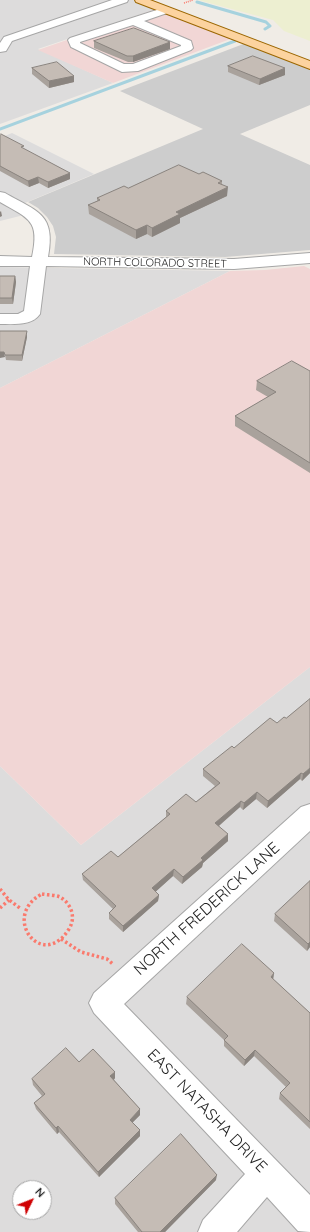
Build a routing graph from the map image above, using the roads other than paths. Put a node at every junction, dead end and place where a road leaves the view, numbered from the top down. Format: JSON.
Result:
{"nodes":[{"id":1,"x":123,"y":0,"type":"edge"},
{"id":2,"x":140,"y":0,"type":"edge"},
{"id":3,"x":165,"y":5,"type":"edge"},
{"id":4,"x":134,"y":21,"type":"junction"},
{"id":5,"x":2,"y":49,"type":"dead end"},
{"id":6,"x":310,"y":55,"type":"edge"},
{"id":7,"x":310,"y":65,"type":"edge"},
{"id":8,"x":0,"y":196,"type":"edge"},
{"id":9,"x":310,"y":258,"type":"edge"},
{"id":10,"x":0,"y":261,"type":"edge"},
{"id":11,"x":39,"y":261,"type":"junction"},
{"id":12,"x":0,"y":319,"type":"edge"},
{"id":13,"x":310,"y":815,"type":"edge"},
{"id":14,"x":104,"y":1003,"type":"joint"},
{"id":15,"x":266,"y":1174,"type":"junction"},
{"id":16,"x":310,"y":1219,"type":"edge"},
{"id":17,"x":215,"y":1232,"type":"edge"}],
"edges":[{"from":1,"to":5,"type":"street"},
{"from":2,"to":3,"type":"main road"},
{"from":3,"to":4,"type":"street"},
{"from":3,"to":6,"type":"main road"},
{"from":3,"to":7,"type":"main road"},
{"from":4,"to":4,"type":"street"},
{"from":8,"to":11,"type":"street"},
{"from":9,"to":11,"type":"street","name":"NORTH COLORADO STREET"},
{"from":10,"to":11,"type":"street","name":"NORTH COLORADO STREET"},
{"from":11,"to":12,"type":"street"},
{"from":13,"to":14,"type":"street","name":"NORTH FREDERICK LANE"},
{"from":14,"to":15,"type":"street","name":"EAST NATASHA DRIVE"},
{"from":15,"to":16,"type":"street","name":"EAST NATASHA DRIVE"},
{"from":15,"to":17,"type":"street"}]}
